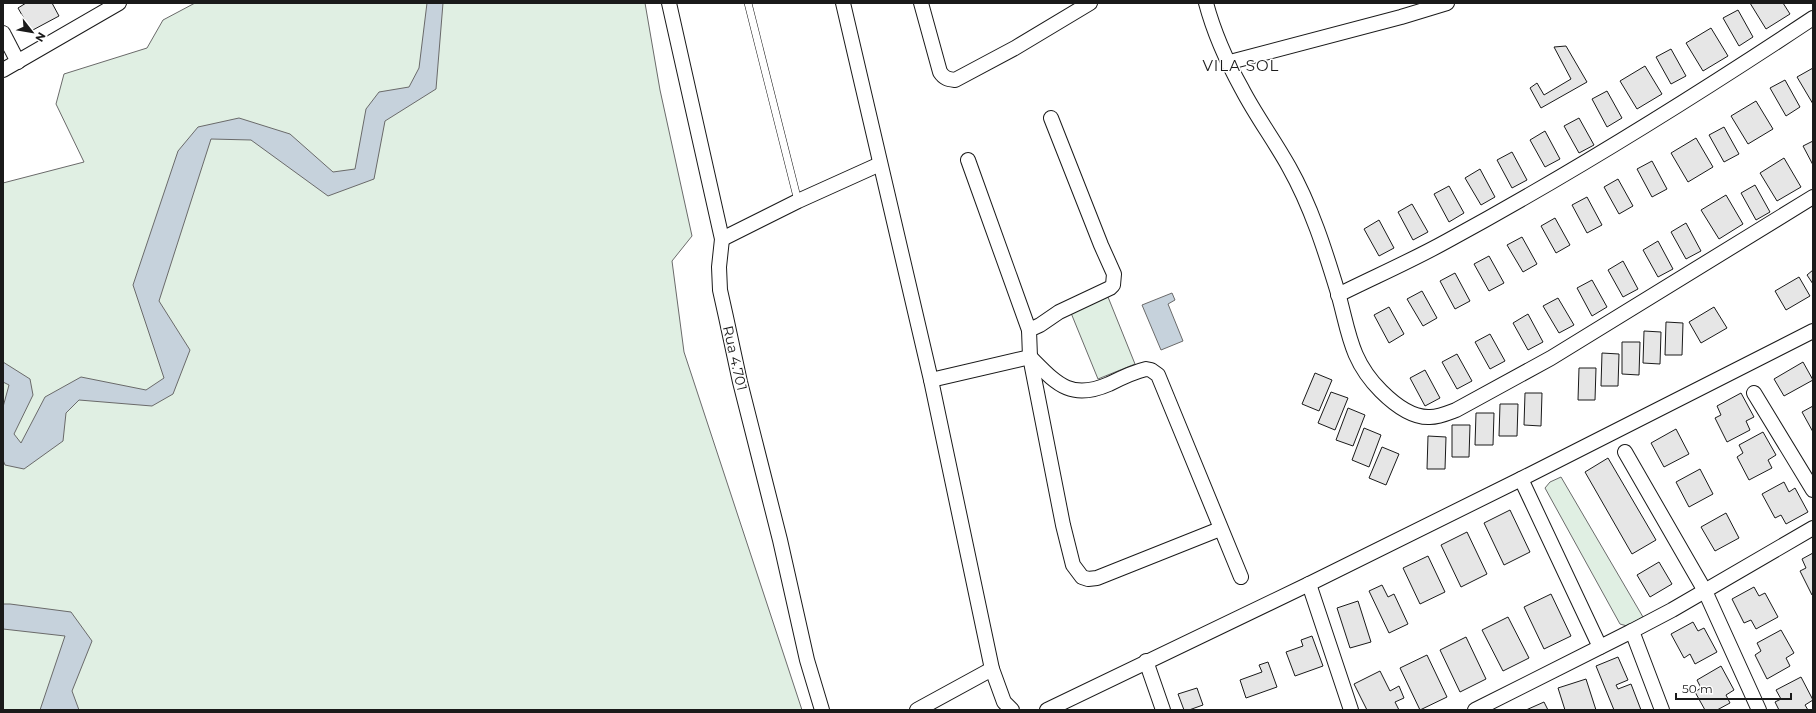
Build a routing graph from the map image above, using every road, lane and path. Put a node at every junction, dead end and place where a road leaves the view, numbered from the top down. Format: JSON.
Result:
{"nodes":[{"id":1,"x":119,"y":3,"type":"edge"},
{"id":2,"x":669,"y":3,"type":"edge"},
{"id":3,"x":748,"y":3,"type":"edge"},
{"id":4,"x":843,"y":3,"type":"edge"},
{"id":5,"x":921,"y":3,"type":"edge"},
{"id":6,"x":1090,"y":3,"type":"edge"},
{"id":7,"x":1206,"y":3,"type":"edge"},
{"id":8,"x":1414,"y":3,"type":"edge"},
{"id":9,"x":1447,"y":3,"type":"edge"},
{"id":10,"x":1401,"y":17,"type":"junction"},
{"id":11,"x":1813,"y":18,"type":"edge"},
{"id":12,"x":3,"y":33,"type":"edge"},
{"id":13,"x":18,"y":62,"type":"junction"},
{"id":14,"x":1230,"y":62,"type":"junction"},
{"id":15,"x":3,"y":70,"type":"edge"},
{"id":16,"x":1051,"y":118,"type":"dead end"},
{"id":17,"x":968,"y":160,"type":"dead end"},
{"id":18,"x":880,"y":164,"type":"junction"},
{"id":19,"x":1813,"y":197,"type":"edge"},
{"id":20,"x":798,"y":201,"type":"junction"},
{"id":21,"x":722,"y":239,"type":"junction"},
{"id":22,"x":1338,"y":295,"type":"junction"},
{"id":23,"x":1029,"y":330,"type":"junction"},
{"id":24,"x":1813,"y":331,"type":"edge"},
{"id":25,"x":1030,"y":357,"type":"junction"},
{"id":26,"x":931,"y":380,"type":"junction"},
{"id":27,"x":1754,"y":393,"type":"dead end"},
{"id":28,"x":1625,"y":452,"type":"dead end"},
{"id":29,"x":1521,"y":479,"type":"junction"},
{"id":30,"x":1813,"y":490,"type":"edge"},
{"id":31,"x":1813,"y":528,"type":"edge"},
{"id":32,"x":1220,"y":529,"type":"junction"},
{"id":33,"x":1241,"y":577,"type":"dead end"},
{"id":34,"x":1309,"y":584,"type":"junction"},
{"id":35,"x":1705,"y":591,"type":"junction"},
{"id":36,"x":1632,"y":631,"type":"junction"},
{"id":37,"x":1600,"y":647,"type":"junction"},
{"id":38,"x":1146,"y":661,"type":"junction"},
{"id":39,"x":992,"y":669,"type":"junction"},
{"id":40,"x":822,"y":710,"type":"edge"},
{"id":41,"x":917,"y":710,"type":"edge"},
{"id":42,"x":1012,"y":710,"type":"edge"},
{"id":43,"x":1047,"y":710,"type":"edge"},
{"id":44,"x":1163,"y":710,"type":"edge"},
{"id":45,"x":1351,"y":710,"type":"edge"},
{"id":46,"x":1475,"y":710,"type":"edge"},
{"id":47,"x":1662,"y":710,"type":"edge"},
{"id":48,"x":1759,"y":710,"type":"edge"}],
"edges":[{"from":1,"to":13,"type":"street"},
{"from":2,"to":21,"type":"street","name":"Rua 4.701"},
{"from":3,"to":20,"type":"lane"},
{"from":4,"to":18,"type":"street"},
{"from":5,"to":6,"type":"street"},
{"from":7,"to":14,"type":"street"},
{"from":8,"to":10,"type":"street"},
{"from":9,"to":10,"type":"street"},
{"from":10,"to":14,"type":"street"},
{"from":11,"to":22,"type":"street"},
{"from":12,"to":13,"type":"street"},
{"from":13,"to":15,"type":"street"},
{"from":14,"to":22,"type":"street"},
{"from":16,"to":23,"type":"street"},
{"from":17,"to":23,"type":"street"},
{"from":18,"to":20,"type":"street"},
{"from":18,"to":26,"type":"street"},
{"from":19,"to":22,"type":"street"},
{"from":20,"to":21,"type":"street"},
{"from":21,"to":40,"type":"street","name":"Rua 4.701"},
{"from":23,"to":25,"type":"street"},
{"from":24,"to":29,"type":"street"},
{"from":25,"to":26,"type":"street"},
{"from":25,"to":32,"type":"street"},
{"from":25,"to":32,"type":"street"},
{"from":26,"to":39,"type":"street"},
{"from":27,"to":30,"type":"street"},
{"from":28,"to":35,"type":"street"},
{"from":29,"to":34,"type":"street"},
{"from":29,"to":37,"type":"street"},
{"from":31,"to":35,"type":"street"},
{"from":32,"to":33,"type":"street"},
{"from":34,"to":38,"type":"street"},
{"from":34,"to":45,"type":"street"},
{"from":35,"to":36,"type":"street"},
{"from":35,"to":48,"type":"street"},
{"from":36,"to":37,"type":"street"},
{"from":36,"to":47,"type":"street"},
{"from":37,"to":46,"type":"street"},
{"from":38,"to":43,"type":"street"},
{"from":38,"to":44,"type":"street"},
{"from":39,"to":41,"type":"street"},
{"from":39,"to":42,"type":"street"}]}
